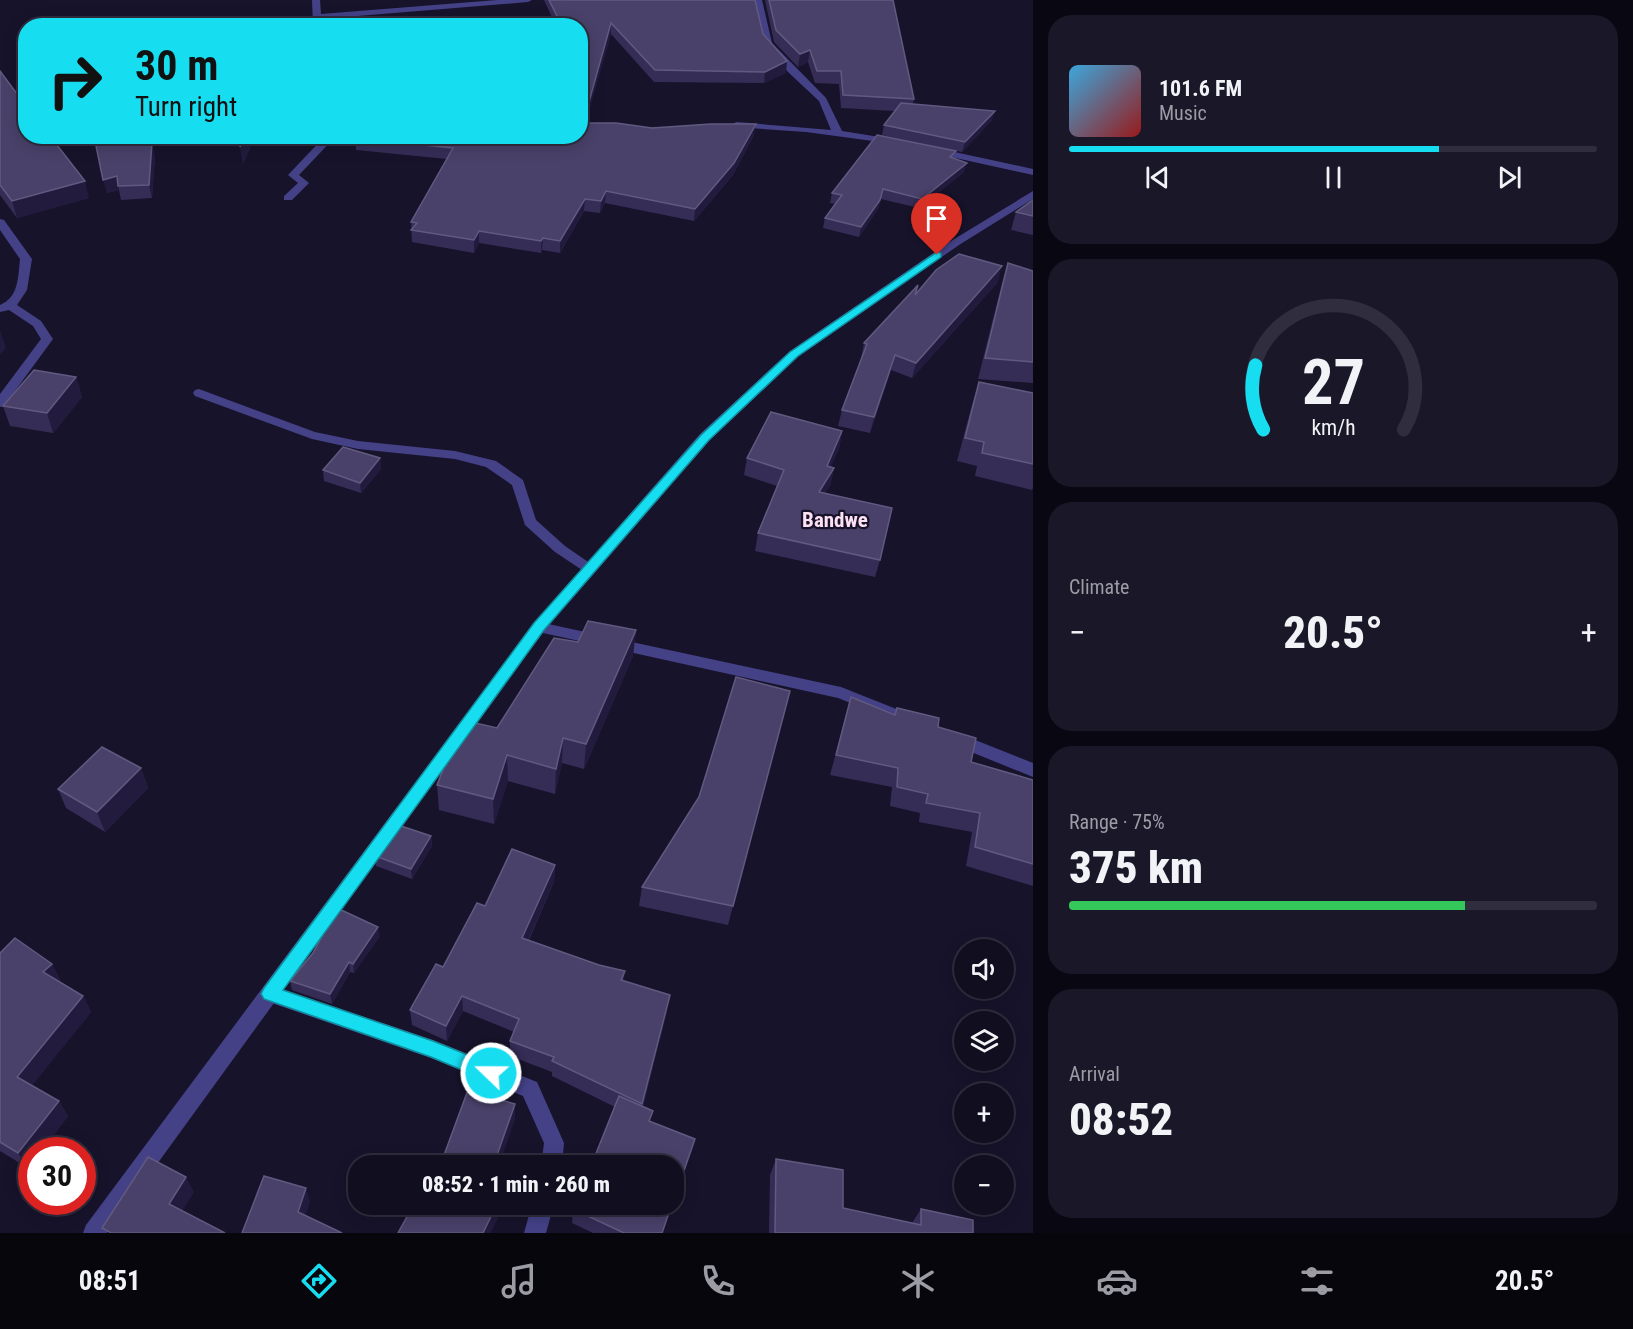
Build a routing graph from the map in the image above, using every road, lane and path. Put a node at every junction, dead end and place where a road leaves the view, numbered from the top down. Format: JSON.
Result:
{"nodes":[{"id":1,"x":316,"y":0,"type":"edge"},
{"id":2,"x":528,"y":0,"type":"edge"},
{"id":3,"x":758,"y":0,"type":"edge"},
{"id":4,"x":317,"y":18,"type":"edge"},
{"id":5,"x":347,"y":18,"type":"edge"},
{"id":6,"x":731,"y":126,"type":"edge"},
{"id":7,"x":838,"y":134,"type":"junction"},
{"id":8,"x":323,"y":144,"type":"edge"},
{"id":9,"x":903,"y":145,"type":"edge"},
{"id":10,"x":924,"y":149,"type":"edge"},
{"id":11,"x":1033,"y":172,"type":"edge"},
{"id":12,"x":1033,"y":194,"type":"edge"},
{"id":13,"x":288,"y":198,"type":"dead end"},
{"id":14,"x":0,"y":222,"type":"edge"},
{"id":15,"x":5,"y":308,"type":"edge"},
{"id":16,"x":199,"y":393,"type":"dead end"},
{"id":17,"x":0,"y":403,"type":"edge"},
{"id":18,"x":590,"y":568,"type":"junction"},
{"id":19,"x":539,"y":627,"type":"junction"},
{"id":20,"x":1033,"y":770,"type":"edge"},
{"id":21,"x":270,"y":994,"type":"junction"},
{"id":22,"x":552,"y":1155,"type":"edge"},
{"id":23,"x":540,"y":1215,"type":"edge"},
{"id":24,"x":94,"y":1233,"type":"edge"},
{"id":25,"x":535,"y":1233,"type":"edge"}],
"edges":[{"from":1,"to":4,"type":"street"},
{"from":2,"to":5,"type":"street"},
{"from":3,"to":7,"type":"street"},
{"from":6,"to":7,"type":"street"},
{"from":7,"to":9,"type":"street"},
{"from":8,"to":13,"type":"street"},
{"from":10,"to":11,"type":"street"},
{"from":12,"to":18,"type":"street"},
{"from":14,"to":15,"type":"street"},
{"from":15,"to":17,"type":"street"},
{"from":16,"to":18,"type":"street"},
{"from":18,"to":19,"type":"street"},
{"from":19,"to":20,"type":"street"},
{"from":19,"to":21,"type":"street"},
{"from":21,"to":22,"type":"street"},
{"from":21,"to":24,"type":"street"},
{"from":23,"to":25,"type":"street"}]}
